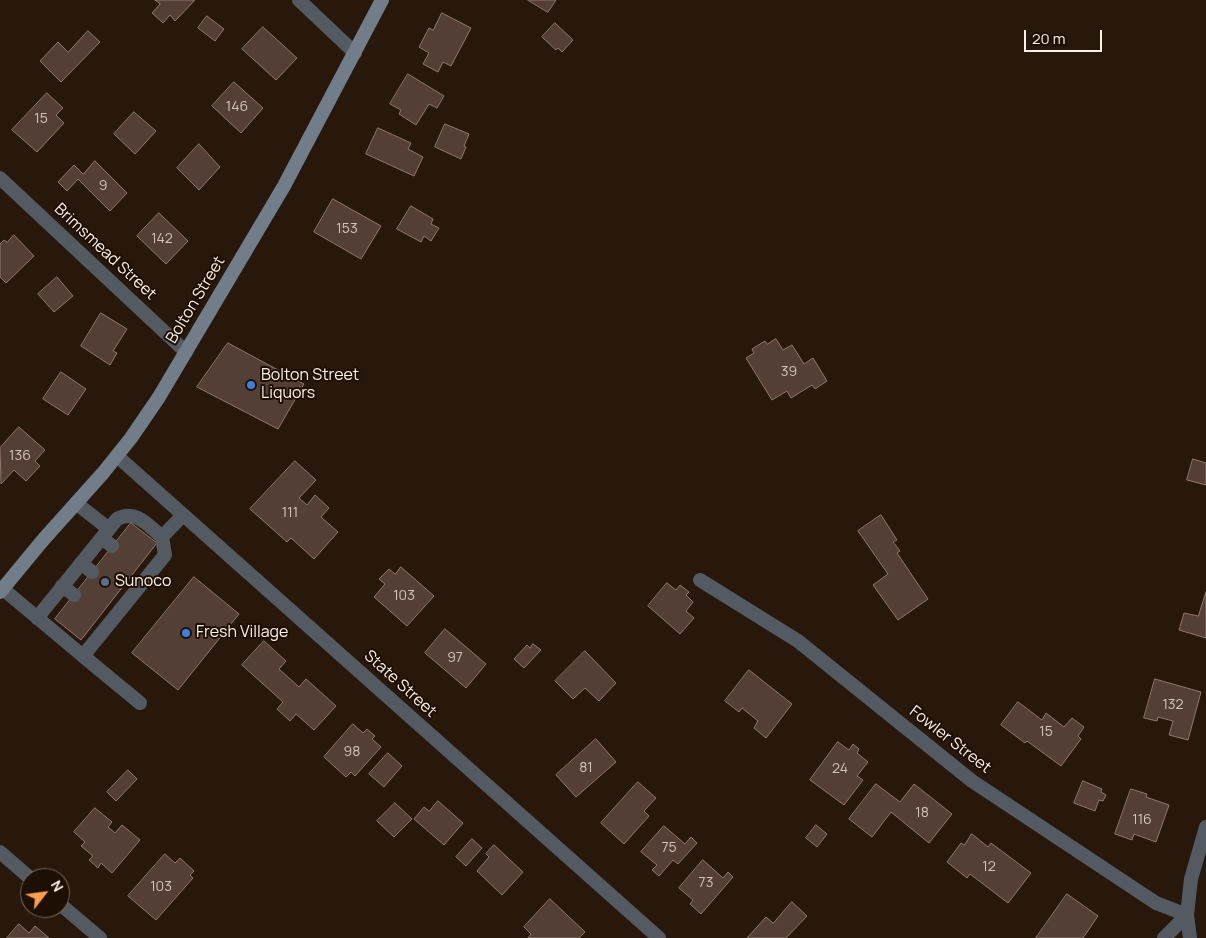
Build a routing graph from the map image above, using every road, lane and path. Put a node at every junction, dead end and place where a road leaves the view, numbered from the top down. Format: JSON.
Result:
{"nodes":[{"id":1,"x":299,"y":0,"type":"edge"},
{"id":2,"x":382,"y":0,"type":"edge"},
{"id":3,"x":354,"y":53,"type":"junction"},
{"id":4,"x":0,"y":178,"type":"edge"},
{"id":5,"x":186,"y":352,"type":"junction"},
{"id":6,"x":117,"y":456,"type":"junction"},
{"id":7,"x":76,"y":503,"type":"junction"},
{"id":8,"x":182,"y":515,"type":"junction"},
{"id":9,"x":162,"y":537,"type":"junction"},
{"id":10,"x":108,"y":538,"type":"junction"},
{"id":11,"x":700,"y":580,"type":"dead end"},
{"id":12,"x":62,"y":586,"type":"junction"},
{"id":13,"x":1,"y":590,"type":"edge"},
{"id":14,"x":74,"y":595,"type":"dead end"},
{"id":15,"x":36,"y":618,"type":"junction"},
{"id":16,"x":83,"y":656,"type":"junction"},
{"id":17,"x":140,"y":703,"type":"dead end"},
{"id":18,"x":1206,"y":827,"type":"edge"},
{"id":19,"x":0,"y":852,"type":"edge"},
{"id":20,"x":20,"y":869,"type":"edge"},
{"id":21,"x":70,"y":912,"type":"edge"},
{"id":22,"x":1187,"y":915,"type":"junction"},
{"id":23,"x":100,"y":938,"type":"edge"},
{"id":24,"x":659,"y":938,"type":"edge"},
{"id":25,"x":1164,"y":938,"type":"edge"},
{"id":26,"x":1190,"y":938,"type":"edge"}],
"edges":[{"from":1,"to":3,"type":"street"},
{"from":2,"to":3,"type":"main road","name":"Bolton Street"},
{"from":3,"to":5,"type":"main road","name":"Bolton Street"},
{"from":4,"to":5,"type":"street","name":"Brimsmead Street"},
{"from":5,"to":6,"type":"main road","name":"Bolton Street"},
{"from":6,"to":7,"type":"main road","name":"Bolton Street"},
{"from":6,"to":8,"type":"street","name":"State Street"},
{"from":7,"to":10,"type":"street"},
{"from":7,"to":13,"type":"main road","name":"Bolton Street"},
{"from":8,"to":9,"type":"street"},
{"from":8,"to":24,"type":"street","name":"State Street"},
{"from":9,"to":10,"type":"street"},
{"from":9,"to":16,"type":"street"},
{"from":10,"to":12,"type":"street"},
{"from":11,"to":22,"type":"street","name":"Fowler Street"},
{"from":12,"to":14,"type":"street"},
{"from":12,"to":15,"type":"street"},
{"from":13,"to":15,"type":"street"},
{"from":15,"to":16,"type":"street"},
{"from":16,"to":17,"type":"street"},
{"from":18,"to":22,"type":"street"},
{"from":19,"to":20,"type":"street"},
{"from":21,"to":23,"type":"street"},
{"from":22,"to":25,"type":"street"},
{"from":22,"to":26,"type":"street"}]}
